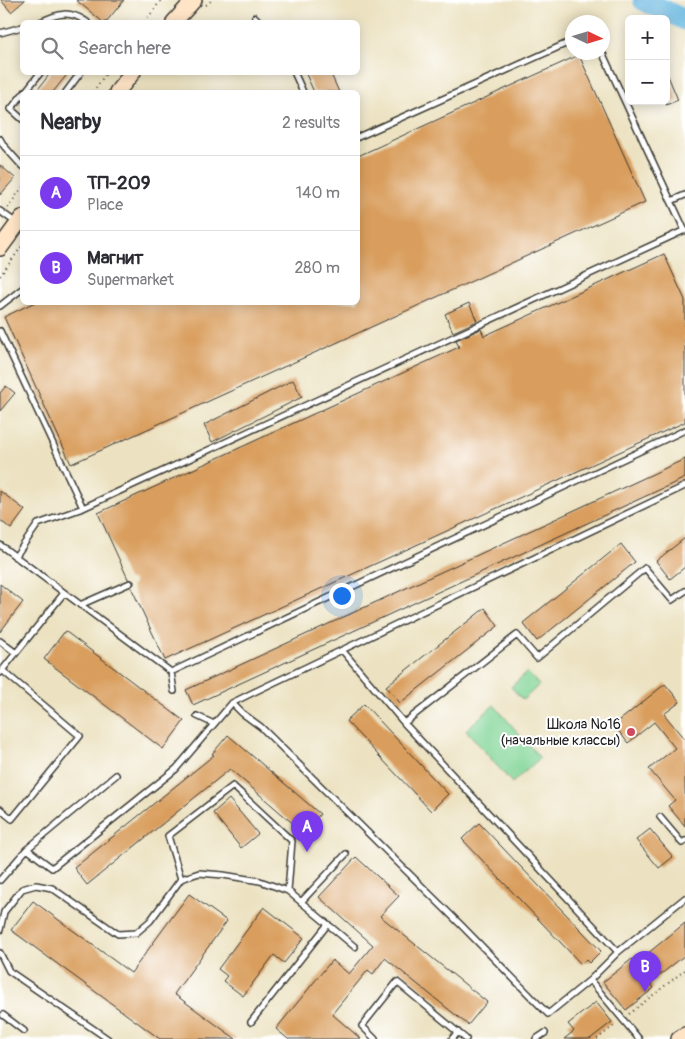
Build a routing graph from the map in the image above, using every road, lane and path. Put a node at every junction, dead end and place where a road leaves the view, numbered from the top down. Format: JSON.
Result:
{"nodes":[{"id":1,"x":161,"y":0,"type":"edge"},
{"id":2,"x":194,"y":0,"type":"edge"},
{"id":3,"x":255,"y":16,"type":"dead end"},
{"id":4,"x":46,"y":20,"type":"edge"},
{"id":5,"x":84,"y":20,"type":"edge"},
{"id":6,"x":146,"y":20,"type":"edge"},
{"id":7,"x":176,"y":20,"type":"edge"},
{"id":8,"x":258,"y":20,"type":"edge"},
{"id":9,"x":20,"y":28,"type":"edge"},
{"id":10,"x":0,"y":33,"type":"edge"},
{"id":11,"x":565,"y":44,"type":"edge"},
{"id":12,"x":606,"y":60,"type":"edge"},
{"id":13,"x":39,"y":75,"type":"edge"},
{"id":14,"x":79,"y":75,"type":"edge"},
{"id":15,"x":106,"y":75,"type":"edge"},
{"id":16,"x":131,"y":75,"type":"edge"},
{"id":17,"x":295,"y":75,"type":"edge"},
{"id":18,"x":27,"y":90,"type":"edge"},
{"id":19,"x":68,"y":90,"type":"edge"},
{"id":20,"x":94,"y":90,"type":"edge"},
{"id":21,"x":119,"y":90,"type":"edge"},
{"id":22,"x":302,"y":90,"type":"edge"},
{"id":23,"x":20,"y":99,"type":"edge"},
{"id":24,"x":20,"y":117,"type":"edge"},
{"id":25,"x":360,"y":137,"type":"edge"},
{"id":26,"x":0,"y":139,"type":"edge"},
{"id":27,"x":20,"y":164,"type":"edge"},
{"id":28,"x":20,"y":190,"type":"edge"},
{"id":29,"x":685,"y":195,"type":"edge"},
{"id":30,"x":671,"y":202,"type":"junction"},
{"id":31,"x":2,"y":212,"type":"edge"},
{"id":32,"x":20,"y":221,"type":"edge"},
{"id":33,"x":685,"y":231,"type":"edge"},
{"id":34,"x":0,"y":248,"type":"edge"},
{"id":35,"x":20,"y":249,"type":"edge"},
{"id":36,"x":0,"y":276,"type":"edge"},
{"id":37,"x":20,"y":291,"type":"edge"},
{"id":38,"x":0,"y":306,"type":"edge"},
{"id":39,"x":0,"y":331,"type":"edge"},
{"id":40,"x":685,"y":430,"type":"edge"},
{"id":41,"x":685,"y":486,"type":"edge"},
{"id":42,"x":83,"y":508,"type":"junction"},
{"id":43,"x":0,"y":545,"type":"edge"},
{"id":44,"x":15,"y":556,"type":"junction"},
{"id":45,"x":130,"y":583,"type":"dead end"},
{"id":46,"x":685,"y":590,"type":"edge"},
{"id":47,"x":64,"y":593,"type":"junction"},
{"id":48,"x":80,"y":605,"type":"junction"},
{"id":49,"x":0,"y":640,"type":"edge"},
{"id":50,"x":342,"y":650,"type":"junction"},
{"id":51,"x":16,"y":653,"type":"junction"},
{"id":52,"x":1,"y":672,"type":"edge"},
{"id":53,"x":171,"y":672,"type":"junction"},
{"id":54,"x":174,"y":691,"type":"dead end"},
{"id":55,"x":232,"y":704,"type":"junction"},
{"id":56,"x":197,"y":716,"type":"dead end"},
{"id":57,"x":404,"y":722,"type":"junction"},
{"id":58,"x":214,"y":724,"type":"junction"},
{"id":59,"x":116,"y":775,"type":"dead end"},
{"id":60,"x":0,"y":810,"type":"edge"},
{"id":61,"x":660,"y":817,"type":"dead end"},
{"id":62,"x":685,"y":841,"type":"edge"},
{"id":63,"x":27,"y":849,"type":"junction"},
{"id":64,"x":346,"y":854,"type":"dead end"},
{"id":65,"x":181,"y":879,"type":"junction"},
{"id":66,"x":0,"y":880,"type":"edge"},
{"id":67,"x":288,"y":891,"type":"junction"},
{"id":68,"x":685,"y":898,"type":"edge"},
{"id":69,"x":302,"y":902,"type":"junction"},
{"id":70,"x":328,"y":924,"type":"junction"},
{"id":71,"x":0,"y":930,"type":"edge"},
{"id":72,"x":355,"y":947,"type":"dead end"},
{"id":73,"x":618,"y":952,"type":"junction"},
{"id":74,"x":0,"y":953,"type":"edge"},
{"id":75,"x":685,"y":970,"type":"edge"},
{"id":76,"x":590,"y":980,"type":"junction"},
{"id":77,"x":1,"y":1016,"type":"edge"},
{"id":78,"x":622,"y":1020,"type":"junction"},
{"id":79,"x":251,"y":1022,"type":"dead end"},
{"id":80,"x":24,"y":1031,"type":"dead end"},
{"id":81,"x":458,"y":1032,"type":"junction"},
{"id":82,"x":545,"y":1033,"type":"dead end"},
{"id":83,"x":685,"y":1035,"type":"edge"},
{"id":84,"x":108,"y":1039,"type":"edge"},
{"id":85,"x":375,"y":1039,"type":"edge"},
{"id":86,"x":452,"y":1039,"type":"edge"},
{"id":87,"x":466,"y":1039,"type":"edge"},
{"id":88,"x":536,"y":1039,"type":"edge"},
{"id":89,"x":597,"y":1039,"type":"edge"},
{"id":90,"x":639,"y":1039,"type":"edge"},
{"id":91,"x":679,"y":1039,"type":"edge"}],
"edges":[{"from":1,"to":6,"type":"path"},
{"from":2,"to":7,"type":"street"},
{"from":3,"to":8,"type":"lane"},
{"from":4,"to":5,"type":"lane"},
{"from":9,"to":10,"type":"lane"},
{"from":11,"to":25,"type":"lane"},
{"from":12,"to":30,"type":"lane"},
{"from":13,"to":18,"type":"lane"},
{"from":14,"to":19,"type":"lane"},
{"from":15,"to":20,"type":"path"},
{"from":16,"to":21,"type":"street"},
{"from":17,"to":22,"type":"lane"},
{"from":23,"to":24,"type":"lane"},
{"from":26,"to":27,"type":"lane"},
{"from":28,"to":31,"type":"path"},
{"from":29,"to":30,"type":"lane"},
{"from":30,"to":33,"type":"lane"},
{"from":31,"to":32,"type":"lane"},
{"from":32,"to":34,"type":"street"},
{"from":33,"to":42,"type":"lane"},
{"from":35,"to":36,"type":"path"},
{"from":37,"to":38,"type":"lane"},
{"from":39,"to":42,"type":"lane"},
{"from":40,"to":53,"type":"lane"},
{"from":41,"to":50,"type":"lane"},
{"from":42,"to":44,"type":"lane"},
{"from":43,"to":44,"type":"lane"},
{"from":44,"to":47,"type":"lane"},
{"from":45,"to":48,"type":"lane"},
{"from":46,"to":57,"type":"lane"},
{"from":47,"to":48,"type":"lane"},
{"from":47,"to":51,"type":"lane"},
{"from":48,"to":53,"type":"lane"},
{"from":49,"to":51,"type":"lane"},
{"from":50,"to":55,"type":"lane"},
{"from":50,"to":57,"type":"lane"},
{"from":51,"to":52,"type":"lane"},
{"from":52,"to":60,"type":"lane"},
{"from":53,"to":54,"type":"lane"},
{"from":55,"to":58,"type":"lane"},
{"from":55,"to":76,"type":"lane"},
{"from":56,"to":58,"type":"lane"},
{"from":57,"to":73,"type":"lane"},
{"from":58,"to":63,"type":"lane"},
{"from":59,"to":63,"type":"lane"},
{"from":61,"to":62,"type":"lane"},
{"from":63,"to":66,"type":"lane"},
{"from":64,"to":69,"type":"lane"},
{"from":65,"to":67,"type":"lane"},
{"from":65,"to":67,"type":"lane"},
{"from":65,"to":71,"type":"lane"},
{"from":67,"to":69,"type":"lane"},
{"from":68,"to":73,"type":"lane"},
{"from":69,"to":70,"type":"lane"},
{"from":70,"to":72,"type":"lane"},
{"from":70,"to":79,"type":"lane"},
{"from":73,"to":76,"type":"lane"},
{"from":74,"to":84,"type":"lane"},
{"from":75,"to":78,"type":"path"},
{"from":76,"to":78,"type":"lane"},
{"from":77,"to":80,"type":"lane"},
{"from":78,"to":89,"type":"path"},
{"from":78,"to":90,"type":"lane"},
{"from":81,"to":85,"type":"lane"},
{"from":81,"to":86,"type":"lane"},
{"from":81,"to":87,"type":"lane"},
{"from":82,"to":88,"type":"lane"},
{"from":83,"to":91,"type":"street"}]}
